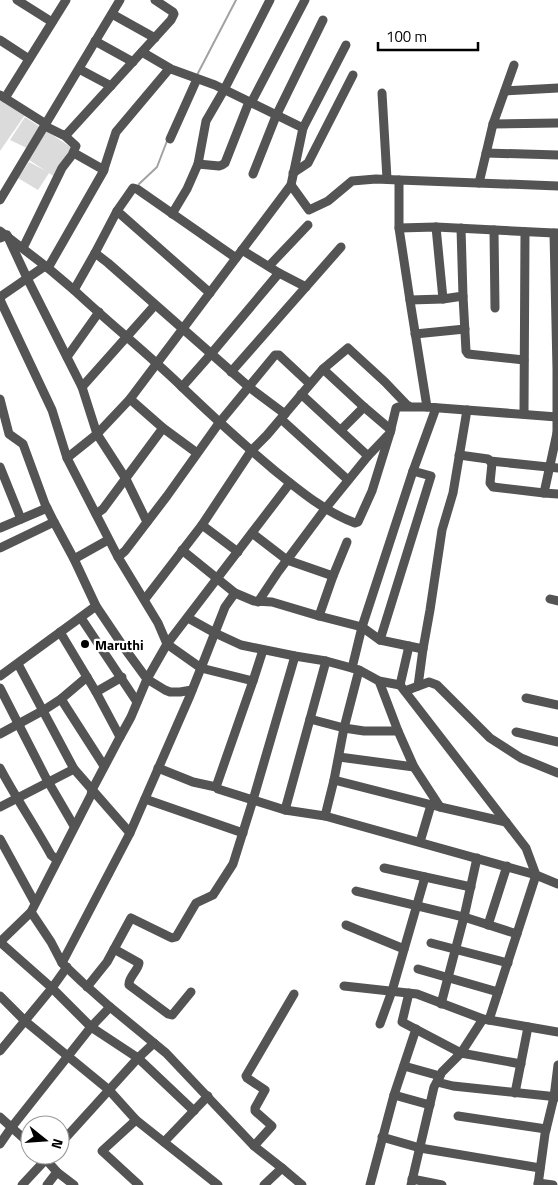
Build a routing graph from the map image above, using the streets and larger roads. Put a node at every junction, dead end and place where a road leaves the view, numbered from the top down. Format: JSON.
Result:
{"nodes":[{"id":1,"x":17,"y":0,"type":"edge"},
{"id":2,"x":66,"y":0,"type":"edge"},
{"id":3,"x":120,"y":0,"type":"edge"},
{"id":4,"x":155,"y":0,"type":"edge"},
{"id":5,"x":270,"y":0,"type":"edge"},
{"id":6,"x":305,"y":0,"type":"edge"},
{"id":7,"x":112,"y":14,"type":"junction"},
{"id":8,"x":323,"y":20,"type":"dead end"},
{"id":9,"x":52,"y":22,"type":"junction"},
{"id":10,"x":155,"y":38,"type":"junction"},
{"id":11,"x":0,"y":40,"type":"edge"},
{"id":12,"x":96,"y":41,"type":"junction"},
{"id":13,"x":346,"y":44,"type":"dead end"},
{"id":14,"x":142,"y":52,"type":"junction"},
{"id":15,"x":29,"y":59,"type":"junction"},
{"id":16,"x":133,"y":62,"type":"junction"},
{"id":17,"x":514,"y":65,"type":"dead end"},
{"id":18,"x":79,"y":69,"type":"junction"},
{"id":19,"x":169,"y":69,"type":"junction"},
{"id":20,"x":353,"y":76,"type":"dead end"},
{"id":21,"x":197,"y":79,"type":"junction"},
{"id":22,"x":111,"y":86,"type":"junction"},
{"id":23,"x":558,"y":88,"type":"edge"},
{"id":24,"x":224,"y":90,"type":"junction"},
{"id":25,"x":505,"y":91,"type":"junction"},
{"id":26,"x":382,"y":93,"type":"dead end"},
{"id":27,"x":3,"y":97,"type":"edge"},
{"id":28,"x":250,"y":103,"type":"junction"},
{"id":29,"x":276,"y":116,"type":"junction"},
{"id":30,"x":558,"y":123,"type":"edge"},
{"id":31,"x":493,"y":124,"type":"junction"},
{"id":32,"x":45,"y":125,"type":"junction"},
{"id":33,"x":303,"y":128,"type":"junction"},
{"id":34,"x":64,"y":135,"type":"junction"},
{"id":35,"x":170,"y":139,"type":"dead end"},
{"id":36,"x":74,"y":153,"type":"junction"},
{"id":37,"x":486,"y":153,"type":"junction"},
{"id":38,"x":558,"y":155,"type":"edge"},
{"id":39,"x":198,"y":164,"type":"junction"},
{"id":40,"x":104,"y":170,"type":"junction"},
{"id":41,"x":293,"y":173,"type":"junction"},
{"id":42,"x":253,"y":174,"type":"dead end"},
{"id":43,"x":387,"y":179,"type":"junction"},
{"id":44,"x":400,"y":180,"type":"junction"},
{"id":45,"x":479,"y":183,"type":"junction"},
{"id":46,"x":291,"y":185,"type":"junction"},
{"id":47,"x":558,"y":186,"type":"edge"},
{"id":48,"x":0,"y":200,"type":"edge"},
{"id":49,"x":118,"y":211,"type":"junction"},
{"id":50,"x":172,"y":214,"type":"junction"},
{"id":51,"x":308,"y":225,"type":"dead end"},
{"id":52,"x":436,"y":227,"type":"junction"},
{"id":53,"x":399,"y":228,"type":"junction"},
{"id":54,"x":461,"y":228,"type":"junction"},
{"id":55,"x":494,"y":230,"type":"junction"},
{"id":56,"x":525,"y":232,"type":"junction"},
{"id":57,"x":556,"y":233,"type":"edge"},
{"id":58,"x":2,"y":235,"type":"edge"},
{"id":59,"x":341,"y":247,"type":"dead end"},
{"id":60,"x":23,"y":248,"type":"junction"},
{"id":61,"x":242,"y":250,"type":"junction"},
{"id":62,"x":95,"y":253,"type":"junction"},
{"id":63,"x":236,"y":258,"type":"junction"},
{"id":64,"x":269,"y":266,"type":"junction"},
{"id":65,"x":47,"y":267,"type":"junction"},
{"id":66,"x":279,"y":272,"type":"junction"},
{"id":67,"x":27,"y":278,"type":"junction"},
{"id":68,"x":557,"y":282,"type":"edge"},
{"id":69,"x":306,"y":287,"type":"junction"},
{"id":70,"x":74,"y":290,"type":"junction"},
{"id":71,"x":210,"y":293,"type":"junction"},
{"id":72,"x":463,"y":296,"type":"junction"},
{"id":73,"x":442,"y":299,"type":"junction"},
{"id":74,"x":410,"y":300,"type":"junction"},
{"id":75,"x":1,"y":302,"type":"edge"},
{"id":76,"x":155,"y":305,"type":"junction"},
{"id":77,"x":496,"y":308,"type":"dead end"},
{"id":78,"x":99,"y":312,"type":"junction"},
{"id":79,"x":557,"y":328,"type":"edge"},
{"id":80,"x":182,"y":329,"type":"junction"},
{"id":81,"x":465,"y":329,"type":"junction"},
{"id":82,"x":415,"y":334,"type":"junction"},
{"id":83,"x":126,"y":338,"type":"junction"},
{"id":84,"x":211,"y":354,"type":"junction"},
{"id":85,"x":67,"y":357,"type":"junction"},
{"id":86,"x":524,"y":360,"type":"junction"},
{"id":87,"x":158,"y":363,"type":"junction"},
{"id":88,"x":558,"y":369,"type":"edge"},
{"id":89,"x":323,"y":370,"type":"junction"},
{"id":90,"x":231,"y":372,"type":"junction"},
{"id":91,"x":310,"y":384,"type":"junction"},
{"id":92,"x":182,"y":387,"type":"junction"},
{"id":93,"x":249,"y":387,"type":"junction"},
{"id":94,"x":82,"y":388,"type":"junction"},
{"id":95,"x":301,"y":394,"type":"junction"},
{"id":96,"x":130,"y":399,"type":"junction"},
{"id":97,"x":0,"y":403,"type":"edge"},
{"id":98,"x":364,"y":407,"type":"junction"},
{"id":99,"x":409,"y":407,"type":"junction"},
{"id":100,"x":431,"y":408,"type":"junction"},
{"id":101,"x":467,"y":410,"type":"junction"},
{"id":102,"x":524,"y":414,"type":"junction"},
{"id":103,"x":283,"y":416,"type":"junction"},
{"id":104,"x":557,"y":417,"type":"edge"},
{"id":105,"x":219,"y":423,"type":"junction"},
{"id":106,"x":163,"y":428,"type":"junction"},
{"id":107,"x":341,"y":430,"type":"junction"},
{"id":108,"x":390,"y":431,"type":"junction"},
{"id":109,"x":558,"y":433,"type":"edge"},
{"id":110,"x":9,"y":434,"type":"junction"},
{"id":111,"x":97,"y":434,"type":"junction"},
{"id":112,"x":0,"y":438,"type":"edge"},
{"id":113,"x":251,"y":451,"type":"junction"},
{"id":114,"x":197,"y":453,"type":"junction"},
{"id":115,"x":459,"y":455,"type":"junction"},
{"id":116,"x":368,"y":456,"type":"junction"},
{"id":117,"x":67,"y":458,"type":"junction"},
{"id":118,"x":490,"y":461,"type":"junction"},
{"id":119,"x":0,"y":467,"type":"edge"},
{"id":120,"x":554,"y":467,"type":"edge"},
{"id":121,"x":413,"y":471,"type":"junction"},
{"id":122,"x":126,"y":480,"type":"junction"},
{"id":123,"x":348,"y":480,"type":"junction"},
{"id":124,"x":290,"y":483,"type":"junction"},
{"id":125,"x":544,"y":493,"type":"junction"},
{"id":126,"x":558,"y":494,"type":"edge"},
{"id":127,"x":47,"y":508,"type":"junction"},
{"id":128,"x":325,"y":509,"type":"junction"},
{"id":129,"x":96,"y":514,"type":"junction"},
{"id":130,"x":21,"y":519,"type":"junction"},
{"id":131,"x":54,"y":522,"type":"junction"},
{"id":132,"x":147,"y":522,"type":"junction"},
{"id":133,"x":202,"y":525,"type":"junction"},
{"id":134,"x":0,"y":527,"type":"edge"},
{"id":135,"x":252,"y":534,"type":"junction"},
{"id":136,"x":108,"y":540,"type":"junction"},
{"id":137,"x":347,"y":542,"type":"dead end"},
{"id":138,"x":0,"y":548,"type":"edge"},
{"id":139,"x":182,"y":550,"type":"junction"},
{"id":140,"x":238,"y":552,"type":"junction"},
{"id":141,"x":118,"y":557,"type":"junction"},
{"id":142,"x":74,"y":560,"type":"junction"},
{"id":143,"x":287,"y":560,"type":"junction"},
{"id":144,"x":333,"y":576,"type":"junction"},
{"id":145,"x":217,"y":578,"type":"junction"},
{"id":146,"x":235,"y":593,"type":"junction"},
{"id":147,"x":145,"y":599,"type":"junction"},
{"id":148,"x":258,"y":602,"type":"junction"},
{"id":149,"x":96,"y":606,"type":"junction"},
{"id":150,"x":320,"y":616,"type":"junction"},
{"id":151,"x":81,"y":618,"type":"junction"},
{"id":152,"x":188,"y":618,"type":"junction"},
{"id":153,"x":362,"y":627,"type":"junction"},
{"id":154,"x":60,"y":632,"type":"junction"},
{"id":155,"x":215,"y":633,"type":"junction"},
{"id":156,"x":380,"y":640,"type":"junction"},
{"id":157,"x":167,"y":644,"type":"junction"},
{"id":158,"x":409,"y":646,"type":"junction"},
{"id":159,"x":423,"y":649,"type":"junction"},
{"id":160,"x":262,"y":650,"type":"junction"},
{"id":161,"x":296,"y":656,"type":"junction"},
{"id":162,"x":326,"y":661,"type":"junction"},
{"id":163,"x":18,"y":664,"type":"junction"},
{"id":164,"x":200,"y":668,"type":"junction"},
{"id":165,"x":356,"y":669,"type":"junction"},
{"id":166,"x":0,"y":676,"type":"edge"},
{"id":167,"x":87,"y":677,"type":"junction"},
{"id":168,"x":122,"y":677,"type":"junction"},
{"id":169,"x":147,"y":679,"type":"junction"},
{"id":170,"x":380,"y":680,"type":"junction"},
{"id":171,"x":253,"y":681,"type":"junction"},
{"id":172,"x":418,"y":686,"type":"junction"},
{"id":173,"x":0,"y":688,"type":"edge"},
{"id":174,"x":403,"y":688,"type":"junction"},
{"id":175,"x":192,"y":690,"type":"junction"},
{"id":176,"x":96,"y":692,"type":"junction"},
{"id":177,"x":526,"y":698,"type":"dead end"},
{"id":178,"x":61,"y":699,"type":"junction"},
{"id":179,"x":137,"y":702,"type":"junction"},
{"id":180,"x":558,"y":705,"type":"edge"},
{"id":181,"x":44,"y":710,"type":"junction"},
{"id":182,"x":310,"y":719,"type":"junction"},
{"id":183,"x":18,"y":724,"type":"junction"},
{"id":184,"x":344,"y":728,"type":"junction"},
{"id":185,"x":398,"y":731,"type":"junction"},
{"id":186,"x":516,"y":732,"type":"dead end"},
{"id":187,"x":0,"y":734,"type":"edge"},
{"id":188,"x":120,"y":737,"type":"junction"},
{"id":189,"x":558,"y":742,"type":"edge"},
{"id":190,"x":339,"y":757,"type":"junction"},
{"id":191,"x":104,"y":766,"type":"junction"},
{"id":192,"x":414,"y":767,"type":"junction"},
{"id":193,"x":0,"y":768,"type":"edge"},
{"id":194,"x":158,"y":768,"type":"junction"},
{"id":195,"x":74,"y":769,"type":"junction"},
{"id":196,"x":558,"y":773,"type":"edge"},
{"id":197,"x":334,"y":780,"type":"junction"},
{"id":198,"x":48,"y":782,"type":"junction"},
{"id":199,"x":216,"y":787,"type":"junction"},
{"id":200,"x":92,"y":790,"type":"junction"},
{"id":201,"x":18,"y":798,"type":"junction"},
{"id":202,"x":145,"y":799,"type":"junction"},
{"id":203,"x":254,"y":800,"type":"junction"},
{"id":204,"x":435,"y":806,"type":"junction"},
{"id":205,"x":0,"y":807,"type":"edge"},
{"id":206,"x":285,"y":810,"type":"junction"},
{"id":207,"x":326,"y":816,"type":"junction"},
{"id":208,"x":506,"y":822,"type":"junction"},
{"id":209,"x":74,"y":826,"type":"junction"},
{"id":210,"x":130,"y":833,"type":"junction"},
{"id":211,"x":243,"y":833,"type":"junction"},
{"id":212,"x":0,"y":839,"type":"edge"},
{"id":213,"x":420,"y":842,"type":"junction"},
{"id":214,"x":477,"y":858,"type":"junction"},
{"id":215,"x":57,"y":860,"type":"junction"},
{"id":216,"x":507,"y":866,"type":"junction"},
{"id":217,"x":384,"y":868,"type":"dead end"},
{"id":218,"x":536,"y":874,"type":"junction"},
{"id":219,"x":425,"y":877,"type":"junction"},
{"id":220,"x":558,"y":884,"type":"edge"},
{"id":221,"x":471,"y":887,"type":"junction"},
{"id":222,"x":356,"y":891,"type":"dead end"},
{"id":223,"x":35,"y":903,"type":"junction"},
{"id":224,"x":417,"y":906,"type":"junction"},
{"id":225,"x":31,"y":912,"type":"junction"},
{"id":226,"x":464,"y":917,"type":"junction"},
{"id":227,"x":488,"y":925,"type":"junction"},
{"id":228,"x":346,"y":926,"type":"dead end"},
{"id":229,"x":517,"y":934,"type":"junction"},
{"id":230,"x":0,"y":942,"type":"edge"},
{"id":231,"x":431,"y":943,"type":"dead end"},
{"id":232,"x":114,"y":949,"type":"junction"},
{"id":233,"x":404,"y":949,"type":"junction"},
{"id":234,"x":456,"y":949,"type":"junction"},
{"id":235,"x":508,"y":963,"type":"junction"},
{"id":236,"x":64,"y":965,"type":"junction"},
{"id":237,"x":418,"y":968,"type":"dead end"},
{"id":238,"x":448,"y":978,"type":"junction"},
{"id":239,"x":344,"y":986,"type":"dead end"},
{"id":240,"x":87,"y":987,"type":"junction"},
{"id":241,"x":52,"y":988,"type":"junction"},
{"id":242,"x":191,"y":992,"type":"dead end"},
{"id":243,"x":392,"y":992,"type":"junction"},
{"id":244,"x":498,"y":992,"type":"junction"},
{"id":245,"x":409,"y":993,"type":"junction"},
{"id":246,"x":294,"y":994,"type":"dead end"},
{"id":247,"x":0,"y":996,"type":"edge"},
{"id":248,"x":441,"y":1004,"type":"junction"},
{"id":249,"x":110,"y":1007,"type":"junction"},
{"id":250,"x":486,"y":1020,"type":"junction"},
{"id":251,"x":25,"y":1021,"type":"junction"},
{"id":252,"x":380,"y":1024,"type":"dead end"},
{"id":253,"x":91,"y":1027,"type":"junction"},
{"id":254,"x":528,"y":1027,"type":"junction"},
{"id":255,"x":416,"y":1029,"type":"junction"},
{"id":256,"x":558,"y":1032,"type":"edge"},
{"id":257,"x":154,"y":1043,"type":"junction"},
{"id":258,"x":0,"y":1051,"type":"edge"},
{"id":259,"x":461,"y":1053,"type":"junction"},
{"id":260,"x":68,"y":1056,"type":"junction"},
{"id":261,"x":138,"y":1058,"type":"junction"},
{"id":262,"x":521,"y":1064,"type":"junction"},
{"id":263,"x":558,"y":1065,"type":"edge"},
{"id":264,"x":404,"y":1066,"type":"junction"},
{"id":265,"x":438,"y":1079,"type":"junction"},
{"id":266,"x":109,"y":1090,"type":"junction"},
{"id":267,"x":515,"y":1092,"type":"junction"},
{"id":268,"x":394,"y":1095,"type":"junction"},
{"id":269,"x":208,"y":1096,"type":"junction"},
{"id":270,"x":556,"y":1097,"type":"edge"},
{"id":271,"x":430,"y":1105,"type":"junction"},
{"id":272,"x":194,"y":1111,"type":"junction"},
{"id":273,"x":458,"y":1116,"type":"dead end"},
{"id":274,"x":0,"y":1117,"type":"edge"},
{"id":275,"x":136,"y":1120,"type":"junction"},
{"id":276,"x":11,"y":1128,"type":"junction"},
{"id":277,"x":546,"y":1129,"type":"junction"},
{"id":278,"x":70,"y":1133,"type":"edge"},
{"id":279,"x":20,"y":1136,"type":"edge"},
{"id":280,"x":382,"y":1137,"type":"junction"},
{"id":281,"x":164,"y":1142,"type":"junction"},
{"id":282,"x":0,"y":1144,"type":"edge"},
{"id":283,"x":254,"y":1146,"type":"junction"},
{"id":284,"x":420,"y":1148,"type":"junction"},
{"id":285,"x":39,"y":1165,"type":"edge"},
{"id":286,"x":52,"y":1165,"type":"edge"},
{"id":287,"x":282,"y":1168,"type":"junction"},
{"id":288,"x":540,"y":1168,"type":"junction"},
{"id":289,"x":57,"y":1172,"type":"junction"},
{"id":290,"x":411,"y":1182,"type":"edge"},
{"id":291,"x":538,"y":1184,"type":"edge"},
{"id":292,"x":22,"y":1185,"type":"edge"},
{"id":293,"x":47,"y":1185,"type":"edge"},
{"id":294,"x":74,"y":1185,"type":"edge"},
{"id":295,"x":139,"y":1185,"type":"edge"},
{"id":296,"x":218,"y":1185,"type":"edge"},
{"id":297,"x":264,"y":1185,"type":"edge"},
{"id":298,"x":302,"y":1185,"type":"edge"},
{"id":299,"x":370,"y":1185,"type":"edge"},
{"id":300,"x":442,"y":1185,"type":"edge"},
{"id":301,"x":553,"y":1185,"type":"edge"}],
"edges":[{"from":1,"to":9,"type":"street"},
{"from":2,"to":9,"type":"street"},
{"from":3,"to":7,"type":"street"},
{"from":4,"to":10,"type":"street"},
{"from":5,"to":24,"type":"street"},
{"from":6,"to":28,"type":"street"},
{"from":7,"to":10,"type":"street"},
{"from":7,"to":12,"type":"street"},
{"from":8,"to":29,"type":"street"},
{"from":9,"to":15,"type":"street"},
{"from":10,"to":14,"type":"street"},
{"from":11,"to":15,"type":"street"},
{"from":12,"to":16,"type":"street"},
{"from":12,"to":18,"type":"street"},
{"from":13,"to":33,"type":"street"},
{"from":14,"to":16,"type":"street"},
{"from":14,"to":19,"type":"street"},
{"from":15,"to":27,"type":"street"},
{"from":16,"to":22,"type":"street"},
{"from":17,"to":25,"type":"street"},
{"from":18,"to":22,"type":"street"},
{"from":18,"to":32,"type":"street"},
{"from":19,"to":21,"type":"street"},
{"from":19,"to":40,"type":"street"},
{"from":20,"to":41,"type":"street"},
{"from":21,"to":24,"type":"street"},
{"from":21,"to":35,"type":"street"},
{"from":22,"to":34,"type":"street"},
{"from":23,"to":25,"type":"street"},
{"from":24,"to":28,"type":"street"},
{"from":24,"to":39,"type":"street"},
{"from":25,"to":31,"type":"street"},
{"from":26,"to":43,"type":"street"},
{"from":27,"to":32,"type":"street"},
{"from":28,"to":29,"type":"street"},
{"from":28,"to":39,"type":"street"},
{"from":29,"to":33,"type":"street"},
{"from":29,"to":42,"type":"street"},
{"from":30,"to":31,"type":"street"},
{"from":31,"to":37,"type":"street"},
{"from":32,"to":34,"type":"street"},
{"from":32,"to":48,"type":"street"},
{"from":33,"to":41,"type":"street"},
{"from":34,"to":36,"type":"street"},
{"from":36,"to":40,"type":"street"},
{"from":36,"to":60,"type":"street"},
{"from":37,"to":38,"type":"street"},
{"from":37,"to":45,"type":"street"},
{"from":39,"to":50,"type":"street"},
{"from":40,"to":65,"type":"street"},
{"from":41,"to":46,"type":"street"},
{"from":43,"to":44,"type":"street"},
{"from":43,"to":46,"type":"street"},
{"from":44,"to":45,"type":"street"},
{"from":44,"to":53,"type":"street"},
{"from":45,"to":47,"type":"street"},
{"from":46,"to":61,"type":"street"},
{"from":49,"to":50,"type":"street"},
{"from":49,"to":62,"type":"street"},
{"from":49,"to":71,"type":"street"},
{"from":50,"to":63,"type":"street"},
{"from":51,"to":64,"type":"street"},
{"from":52,"to":53,"type":"street"},
{"from":52,"to":54,"type":"street"},
{"from":52,"to":73,"type":"street"},
{"from":53,"to":74,"type":"street"},
{"from":54,"to":55,"type":"street"},
{"from":54,"to":72,"type":"street"},
{"from":55,"to":56,"type":"street"},
{"from":55,"to":77,"type":"street"},
{"from":56,"to":57,"type":"street"},
{"from":56,"to":86,"type":"street"},
{"from":57,"to":68,"type":"street"},
{"from":58,"to":60,"type":"street"},
{"from":58,"to":67,"type":"street"},
{"from":59,"to":69,"type":"street"},
{"from":60,"to":65,"type":"street"},
{"from":61,"to":63,"type":"street"},
{"from":61,"to":64,"type":"street"},
{"from":62,"to":70,"type":"street"},
{"from":62,"to":76,"type":"street"},
{"from":63,"to":71,"type":"street"},
{"from":64,"to":66,"type":"street"},
{"from":65,"to":67,"type":"street"},
{"from":65,"to":70,"type":"street"},
{"from":66,"to":69,"type":"street"},
{"from":66,"to":84,"type":"street"},
{"from":67,"to":75,"type":"street"},
{"from":67,"to":85,"type":"street"},
{"from":68,"to":79,"type":"street"},
{"from":69,"to":90,"type":"street"},
{"from":70,"to":78,"type":"street"},
{"from":71,"to":80,"type":"street"},
{"from":72,"to":73,"type":"street"},
{"from":72,"to":81,"type":"street"},
{"from":73,"to":74,"type":"street"},
{"from":74,"to":82,"type":"street"},
{"from":75,"to":117,"type":"street"},
{"from":76,"to":80,"type":"street"},
{"from":76,"to":83,"type":"street"},
{"from":78,"to":83,"type":"street"},
{"from":78,"to":85,"type":"street"},
{"from":79,"to":88,"type":"street"},
{"from":80,"to":84,"type":"street"},
{"from":80,"to":87,"type":"street"},
{"from":81,"to":82,"type":"street"},
{"from":81,"to":86,"type":"street"},
{"from":82,"to":100,"type":"street"},
{"from":83,"to":87,"type":"street"},
{"from":83,"to":94,"type":"street"},
{"from":84,"to":90,"type":"street"},
{"from":84,"to":92,"type":"street"},
{"from":85,"to":94,"type":"street"},
{"from":86,"to":102,"type":"street"},
{"from":87,"to":92,"type":"street"},
{"from":87,"to":96,"type":"street"},
{"from":88,"to":104,"type":"street"},
{"from":89,"to":91,"type":"street"},
{"from":89,"to":98,"type":"street"},
{"from":89,"to":99,"type":"street"},
{"from":90,"to":93,"type":"street"},
{"from":91,"to":93,"type":"street"},
{"from":91,"to":95,"type":"street"},
{"from":92,"to":105,"type":"street"},
{"from":93,"to":103,"type":"street"},
{"from":93,"to":105,"type":"street"},
{"from":94,"to":111,"type":"street"},
{"from":95,"to":103,"type":"street"},
{"from":95,"to":107,"type":"street"},
{"from":96,"to":106,"type":"street"},
{"from":96,"to":111,"type":"street"},
{"from":97,"to":110,"type":"street"},
{"from":98,"to":107,"type":"street"},
{"from":98,"to":108,"type":"street"},
{"from":99,"to":100,"type":"street"},
{"from":99,"to":108,"type":"street"},
{"from":100,"to":101,"type":"street"},
{"from":100,"to":121,"type":"street"},
{"from":101,"to":102,"type":"street"},
{"from":101,"to":115,"type":"street"},
{"from":102,"to":104,"type":"street"},
{"from":103,"to":113,"type":"street"},
{"from":103,"to":123,"type":"street"},
{"from":104,"to":109,"type":"street"},
{"from":105,"to":113,"type":"street"},
{"from":105,"to":114,"type":"street"},
{"from":106,"to":114,"type":"street"},
{"from":106,"to":122,"type":"street"},
{"from":107,"to":116,"type":"street"},
{"from":108,"to":116,"type":"street"},
{"from":108,"to":128,"type":"street"},
{"from":109,"to":120,"type":"street"},
{"from":110,"to":112,"type":"street"},
{"from":110,"to":127,"type":"street"},
{"from":111,"to":117,"type":"street"},
{"from":111,"to":122,"type":"street"},
{"from":113,"to":124,"type":"street"},
{"from":113,"to":133,"type":"street"},
{"from":114,"to":132,"type":"street"},
{"from":115,"to":118,"type":"street"},
{"from":115,"to":159,"type":"street"},
{"from":116,"to":123,"type":"street"},
{"from":117,"to":129,"type":"street"},
{"from":118,"to":120,"type":"street"},
{"from":118,"to":125,"type":"street"},
{"from":119,"to":130,"type":"street"},
{"from":120,"to":125,"type":"street"},
{"from":121,"to":153,"type":"street"},
{"from":121,"to":156,"type":"street"},
{"from":122,"to":129,"type":"street"},
{"from":122,"to":132,"type":"street"},
{"from":123,"to":128,"type":"street"},
{"from":124,"to":128,"type":"street"},
{"from":124,"to":135,"type":"street"},
{"from":125,"to":126,"type":"street"},
{"from":127,"to":130,"type":"street"},
{"from":127,"to":131,"type":"street"},
{"from":128,"to":143,"type":"street"},
{"from":129,"to":136,"type":"street"},
{"from":130,"to":134,"type":"street"},
{"from":131,"to":138,"type":"street"},
{"from":131,"to":142,"type":"street"},
{"from":132,"to":141,"type":"street"},
{"from":133,"to":139,"type":"street"},
{"from":133,"to":140,"type":"street"},
{"from":135,"to":140,"type":"street"},
{"from":135,"to":143,"type":"street"},
{"from":136,"to":141,"type":"street"},
{"from":136,"to":142,"type":"street"},
{"from":137,"to":144,"type":"street"},
{"from":139,"to":145,"type":"street"},
{"from":139,"to":147,"type":"street"},
{"from":140,"to":145,"type":"street"},
{"from":141,"to":147,"type":"street"},
{"from":142,"to":149,"type":"street"},
{"from":143,"to":144,"type":"street"},
{"from":143,"to":148,"type":"street"},
{"from":144,"to":150,"type":"street"},
{"from":145,"to":146,"type":"street"},
{"from":145,"to":152,"type":"street"},
{"from":146,"to":148,"type":"street"},
{"from":146,"to":155,"type":"street"},
{"from":147,"to":157,"type":"street"},
{"from":148,"to":150,"type":"street"},
{"from":149,"to":151,"type":"street"},
{"from":149,"to":169,"type":"street"},
{"from":150,"to":153,"type":"street"},
{"from":151,"to":154,"type":"street"},
{"from":151,"to":168,"type":"street"},
{"from":152,"to":155,"type":"street"},
{"from":152,"to":157,"type":"street"},
{"from":153,"to":156,"type":"street"},
{"from":153,"to":165,"type":"street"},
{"from":154,"to":163,"type":"street"},
{"from":154,"to":167,"type":"street"},
{"from":155,"to":160,"type":"street"},
{"from":155,"to":164,"type":"street"},
{"from":156,"to":158,"type":"street"},
{"from":157,"to":164,"type":"street"},
{"from":157,"to":169,"type":"street"},
{"from":158,"to":159,"type":"street"},
{"from":158,"to":174,"type":"street"},
{"from":159,"to":172,"type":"street"},
{"from":160,"to":161,"type":"street"},
{"from":160,"to":171,"type":"street"},
{"from":161,"to":162,"type":"street"},
{"from":161,"to":203,"type":"street"},
{"from":162,"to":165,"type":"street"},
{"from":162,"to":182,"type":"street"},
{"from":163,"to":166,"type":"street"},
{"from":163,"to":181,"type":"street"},
{"from":164,"to":171,"type":"street"},
{"from":164,"to":175,"type":"street"},
{"from":165,"to":170,"type":"street"},
{"from":165,"to":184,"type":"street"},
{"from":167,"to":176,"type":"street"},
{"from":167,"to":178,"type":"street"},
{"from":168,"to":176,"type":"street"},
{"from":168,"to":179,"type":"street"},
{"from":169,"to":175,"type":"street"},
{"from":169,"to":179,"type":"street"},
{"from":170,"to":174,"type":"street"},
{"from":170,"to":185,"type":"street"},
{"from":171,"to":199,"type":"street"},
{"from":172,"to":174,"type":"street"},
{"from":172,"to":196,"type":"street"},
{"from":173,"to":183,"type":"street"},
{"from":174,"to":208,"type":"street"},
{"from":175,"to":194,"type":"street"},
{"from":176,"to":188,"type":"street"},
{"from":177,"to":180,"type":"street"},
{"from":178,"to":181,"type":"street"},
{"from":178,"to":191,"type":"street"},
{"from":179,"to":188,"type":"street"},
{"from":181,"to":183,"type":"street"},
{"from":181,"to":195,"type":"street"},
{"from":182,"to":184,"type":"street"},
{"from":182,"to":206,"type":"street"},
{"from":183,"to":187,"type":"street"},
{"from":183,"to":198,"type":"street"},
{"from":184,"to":185,"type":"street"},
{"from":184,"to":190,"type":"street"},
{"from":185,"to":192,"type":"street"},
{"from":186,"to":189,"type":"street"},
{"from":188,"to":191,"type":"street"},
{"from":190,"to":192,"type":"street"},
{"from":190,"to":197,"type":"street"},
{"from":191,"to":200,"type":"street"},
{"from":192,"to":204,"type":"street"},
{"from":193,"to":201,"type":"street"},
{"from":194,"to":199,"type":"street"},
{"from":194,"to":202,"type":"street"},
{"from":195,"to":198,"type":"street"},
{"from":195,"to":200,"type":"street"},
{"from":197,"to":204,"type":"street"},
{"from":197,"to":207,"type":"street"},
{"from":198,"to":201,"type":"street"},
{"from":198,"to":209,"type":"street"},
{"from":199,"to":203,"type":"street"},
{"from":200,"to":209,"type":"street"},
{"from":200,"to":210,"type":"street"},
{"from":201,"to":205,"type":"street"},
{"from":201,"to":215,"type":"street"},
{"from":202,"to":210,"type":"street"},
{"from":202,"to":211,"type":"street"},
{"from":203,"to":206,"type":"street"},
{"from":203,"to":211,"type":"street"},
{"from":204,"to":208,"type":"street"},
{"from":204,"to":213,"type":"street"},
{"from":206,"to":207,"type":"street"},
{"from":207,"to":213,"type":"street"},
{"from":208,"to":218,"type":"street"},
{"from":209,"to":215,"type":"street"},
{"from":210,"to":236,"type":"street"},
{"from":211,"to":232,"type":"street"},
{"from":212,"to":223,"type":"street"},
{"from":213,"to":214,"type":"street"},
{"from":214,"to":216,"type":"street"},
{"from":214,"to":221,"type":"street"},
{"from":215,"to":223,"type":"street"},
{"from":216,"to":218,"type":"street"},
{"from":216,"to":227,"type":"street"},
{"from":217,"to":219,"type":"street"},
{"from":218,"to":220,"type":"street"},
{"from":218,"to":229,"type":"street"},
{"from":219,"to":221,"type":"street"},
{"from":219,"to":224,"type":"street"},
{"from":221,"to":226,"type":"street"},
{"from":222,"to":224,"type":"street"},
{"from":223,"to":225,"type":"street"},
{"from":224,"to":226,"type":"street"},
{"from":224,"to":233,"type":"street"},
{"from":225,"to":230,"type":"street"},
{"from":225,"to":236,"type":"street"},
{"from":226,"to":227,"type":"street"},
{"from":226,"to":234,"type":"street"},
{"from":227,"to":229,"type":"street"},
{"from":228,"to":233,"type":"street"},
{"from":229,"to":235,"type":"street"},
{"from":230,"to":241,"type":"street"},
{"from":231,"to":234,"type":"street"},
{"from":232,"to":240,"type":"street"},
{"from":232,"to":242,"type":"street"},
{"from":233,"to":243,"type":"street"},
{"from":234,"to":235,"type":"street"},
{"from":234,"to":238,"type":"street"},
{"from":235,"to":244,"type":"street"},
{"from":236,"to":240,"type":"street"},
{"from":236,"to":241,"type":"street"},
{"from":237,"to":238,"type":"street"},
{"from":238,"to":244,"type":"street"},
{"from":238,"to":248,"type":"street"},
{"from":239,"to":243,"type":"street"},
{"from":240,"to":249,"type":"street"},
{"from":241,"to":251,"type":"street"},
{"from":241,"to":253,"type":"street"},
{"from":243,"to":245,"type":"street"},
{"from":243,"to":252,"type":"street"},
{"from":244,"to":250,"type":"street"},
{"from":245,"to":248,"type":"street"},
{"from":245,"to":255,"type":"street"},
{"from":246,"to":283,"type":"street"},
{"from":247,"to":251,"type":"street"},
{"from":248,"to":250,"type":"street"},
{"from":249,"to":253,"type":"street"},
{"from":249,"to":257,"type":"street"},
{"from":250,"to":254,"type":"street"},
{"from":250,"to":259,"type":"street"},
{"from":251,"to":258,"type":"street"},
{"from":251,"to":260,"type":"street"},
{"from":253,"to":260,"type":"street"},
{"from":253,"to":261,"type":"street"},
{"from":254,"to":256,"type":"street"},
{"from":254,"to":262,"type":"street"},
{"from":255,"to":259,"type":"street"},
{"from":255,"to":264,"type":"street"},
{"from":257,"to":261,"type":"street"},
{"from":257,"to":269,"type":"street"},
{"from":259,"to":262,"type":"street"},
{"from":259,"to":265,"type":"street"},
{"from":260,"to":266,"type":"street"},
{"from":260,"to":276,"type":"street"},
{"from":261,"to":266,"type":"street"},
{"from":261,"to":272,"type":"street"},
{"from":262,"to":267,"type":"street"},
{"from":263,"to":270,"type":"street"},
{"from":264,"to":265,"type":"street"},
{"from":264,"to":268,"type":"street"},
{"from":265,"to":267,"type":"street"},
{"from":265,"to":271,"type":"street"},
{"from":266,"to":275,"type":"street"},
{"from":266,"to":278,"type":"street"},
{"from":267,"to":270,"type":"street"},
{"from":268,"to":271,"type":"street"},
{"from":268,"to":280,"type":"street"},
{"from":269,"to":272,"type":"street"},
{"from":269,"to":283,"type":"street"},
{"from":270,"to":277,"type":"street"},
{"from":271,"to":284,"type":"street"},
{"from":272,"to":281,"type":"street"},
{"from":273,"to":277,"type":"street"},
{"from":274,"to":276,"type":"street"},
{"from":275,"to":281,"type":"street"},
{"from":275,"to":295,"type":"street"},
{"from":276,"to":279,"type":"street"},
{"from":276,"to":282,"type":"street"},
{"from":277,"to":288,"type":"street"},
{"from":280,"to":284,"type":"street"},
{"from":280,"to":299,"type":"street"},
{"from":281,"to":296,"type":"street"},
{"from":283,"to":287,"type":"street"},
{"from":284,"to":288,"type":"street"},
{"from":284,"to":290,"type":"street"},
{"from":285,"to":292,"type":"street"},
{"from":286,"to":289,"type":"street"},
{"from":287,"to":297,"type":"street"},
{"from":287,"to":298,"type":"street"},
{"from":288,"to":291,"type":"street"},
{"from":289,"to":293,"type":"street"},
{"from":289,"to":294,"type":"street"},
{"from":290,"to":300,"type":"street"},
{"from":291,"to":301,"type":"street"}]}
